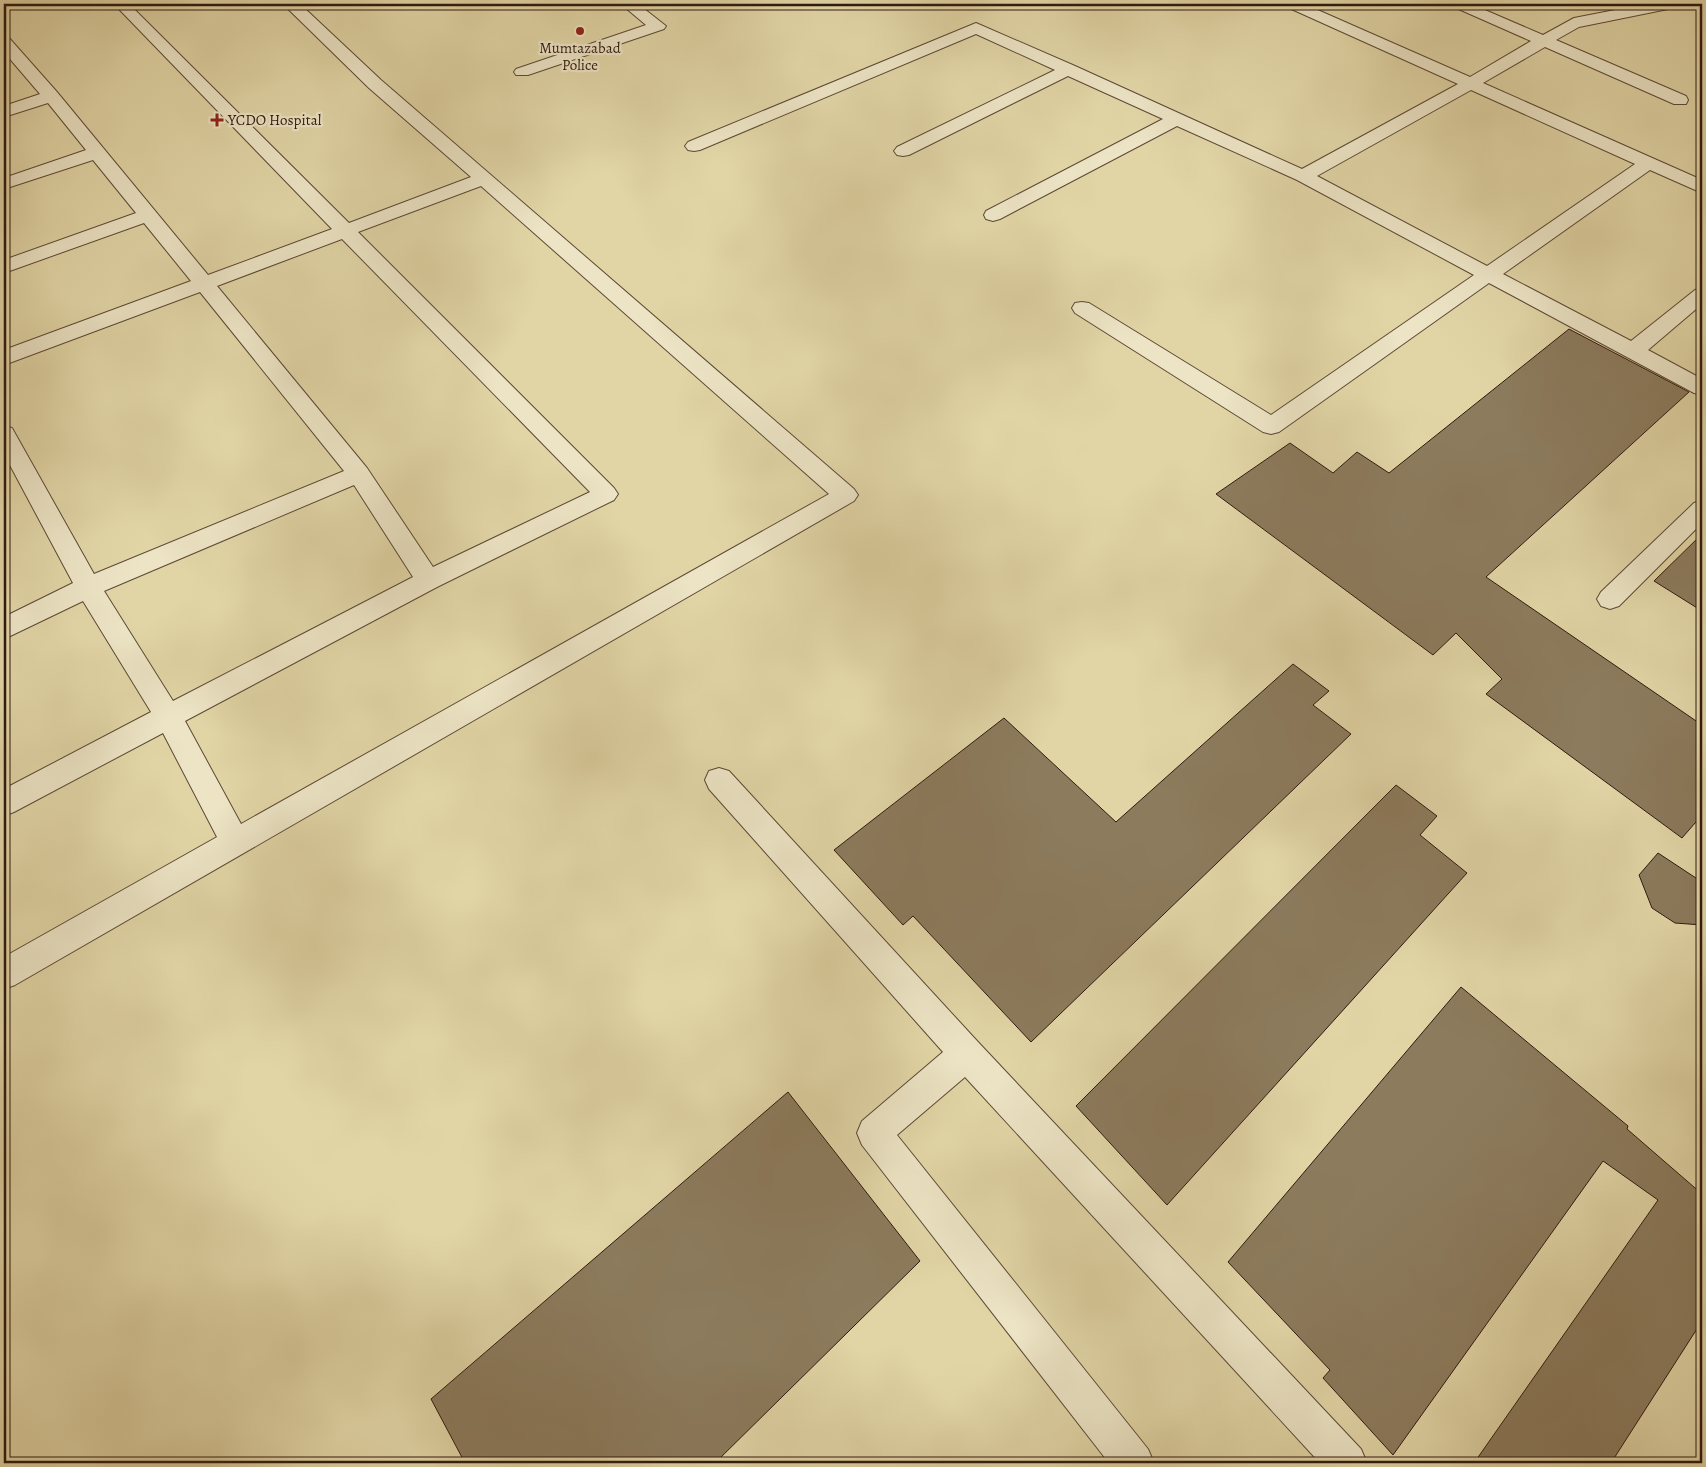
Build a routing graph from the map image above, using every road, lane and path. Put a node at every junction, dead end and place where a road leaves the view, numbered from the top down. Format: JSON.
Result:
{"nodes":[{"id":1,"x":121,"y":4,"type":"edge"},
{"id":2,"x":290,"y":4,"type":"edge"},
{"id":3,"x":628,"y":4,"type":"edge"},
{"id":4,"x":1292,"y":4,"type":"edge"},
{"id":5,"x":1459,"y":4,"type":"edge"},
{"id":6,"x":1589,"y":4,"type":"edge"},
{"id":7,"x":1668,"y":4,"type":"edge"},
{"id":8,"x":1609,"y":15,"type":"junction"},
{"id":9,"x":1545,"y":41,"type":"junction"},
{"id":10,"x":4,"y":42,"type":"edge"},
{"id":11,"x":1069,"y":70,"type":"junction"},
{"id":12,"x":522,"y":72,"type":"dead end"},
{"id":13,"x":1472,"y":84,"type":"junction"},
{"id":14,"x":50,"y":96,"type":"junction"},
{"id":15,"x":1680,"y":100,"type":"dead end"},
{"id":16,"x":4,"y":112,"type":"edge"},
{"id":17,"x":1176,"y":119,"type":"junction"},
{"id":18,"x":694,"y":146,"type":"dead end"},
{"id":19,"x":903,"y":151,"type":"dead end"},
{"id":20,"x":96,"y":154,"type":"junction"},
{"id":21,"x":1648,"y":162,"type":"junction"},
{"id":22,"x":1304,"y":176,"type":"junction"},
{"id":23,"x":483,"y":179,"type":"junction"},
{"id":24,"x":4,"y":184,"type":"edge"},
{"id":25,"x":1702,"y":188,"type":"edge"},
{"id":26,"x":147,"y":215,"type":"junction"},
{"id":27,"x":993,"y":215,"type":"dead end"},
{"id":28,"x":345,"y":230,"type":"junction"},
{"id":29,"x":4,"y":267,"type":"edge"},
{"id":30,"x":1489,"y":276,"type":"junction"},
{"id":31,"x":204,"y":283,"type":"junction"},
{"id":32,"x":1702,"y":294,"type":"edge"},
{"id":33,"x":1082,"y":308,"type":"dead end"},
{"id":34,"x":1633,"y":351,"type":"junction"},
{"id":35,"x":4,"y":358,"type":"edge"},
{"id":36,"x":1702,"y":388,"type":"edge"},
{"id":37,"x":4,"y":434,"type":"edge"},
{"id":38,"x":11,"y":462,"type":"edge"},
{"id":39,"x":359,"y":474,"type":"junction"},
{"id":40,"x":1702,"y":508,"type":"edge"},
{"id":41,"x":428,"y":580,"type":"junction"},
{"id":42,"x":88,"y":587,"type":"junction"},
{"id":43,"x":1610,"y":599,"type":"dead end"},
{"id":44,"x":4,"y":629,"type":"edge"},
{"id":45,"x":169,"y":716,"type":"junction"},
{"id":46,"x":719,"y":780,"type":"dead end"},
{"id":47,"x":4,"y":803,"type":"edge"},
{"id":48,"x":235,"y":842,"type":"junction"},
{"id":49,"x":4,"y":974,"type":"edge"},
{"id":50,"x":966,"y":1054,"type":"junction"},
{"id":51,"x":1134,"y":1463,"type":"edge"},
{"id":52,"x":1347,"y":1463,"type":"edge"}],
"edges":[{"from":1,"to":28,"type":"street"},
{"from":2,"to":23,"type":"street"},
{"from":3,"to":12,"type":"street"},
{"from":4,"to":13,"type":"street"},
{"from":5,"to":9,"type":"street"},
{"from":6,"to":8,"type":"street"},
{"from":7,"to":8,"type":"street"},
{"from":8,"to":9,"type":"street"},
{"from":9,"to":13,"type":"street"},
{"from":9,"to":15,"type":"street"},
{"from":10,"to":14,"type":"street"},
{"from":11,"to":17,"type":"street"},
{"from":11,"to":18,"type":"street"},
{"from":11,"to":19,"type":"street"},
{"from":13,"to":21,"type":"street"},
{"from":13,"to":22,"type":"street"},
{"from":14,"to":16,"type":"street"},
{"from":14,"to":20,"type":"street"},
{"from":17,"to":22,"type":"street"},
{"from":17,"to":27,"type":"street"},
{"from":20,"to":24,"type":"street"},
{"from":20,"to":26,"type":"street"},
{"from":21,"to":25,"type":"street"},
{"from":21,"to":30,"type":"street"},
{"from":22,"to":30,"type":"street"},
{"from":23,"to":28,"type":"street"},
{"from":23,"to":48,"type":"street"},
{"from":26,"to":29,"type":"street"},
{"from":26,"to":31,"type":"street"},
{"from":28,"to":31,"type":"street"},
{"from":28,"to":41,"type":"street"},
{"from":30,"to":33,"type":"street"},
{"from":30,"to":34,"type":"street"},
{"from":31,"to":35,"type":"street"},
{"from":31,"to":39,"type":"street"},
{"from":32,"to":34,"type":"street"},
{"from":34,"to":36,"type":"street"},
{"from":37,"to":38,"type":"street"},
{"from":38,"to":42,"type":"street"},
{"from":39,"to":41,"type":"street"},
{"from":39,"to":42,"type":"street"},
{"from":40,"to":43,"type":"street"},
{"from":41,"to":45,"type":"street"},
{"from":42,"to":44,"type":"street"},
{"from":42,"to":45,"type":"street"},
{"from":45,"to":47,"type":"street"},
{"from":45,"to":48,"type":"street"},
{"from":46,"to":50,"type":"street"},
{"from":48,"to":49,"type":"street"},
{"from":50,"to":51,"type":"street"},
{"from":50,"to":52,"type":"street"}]}
